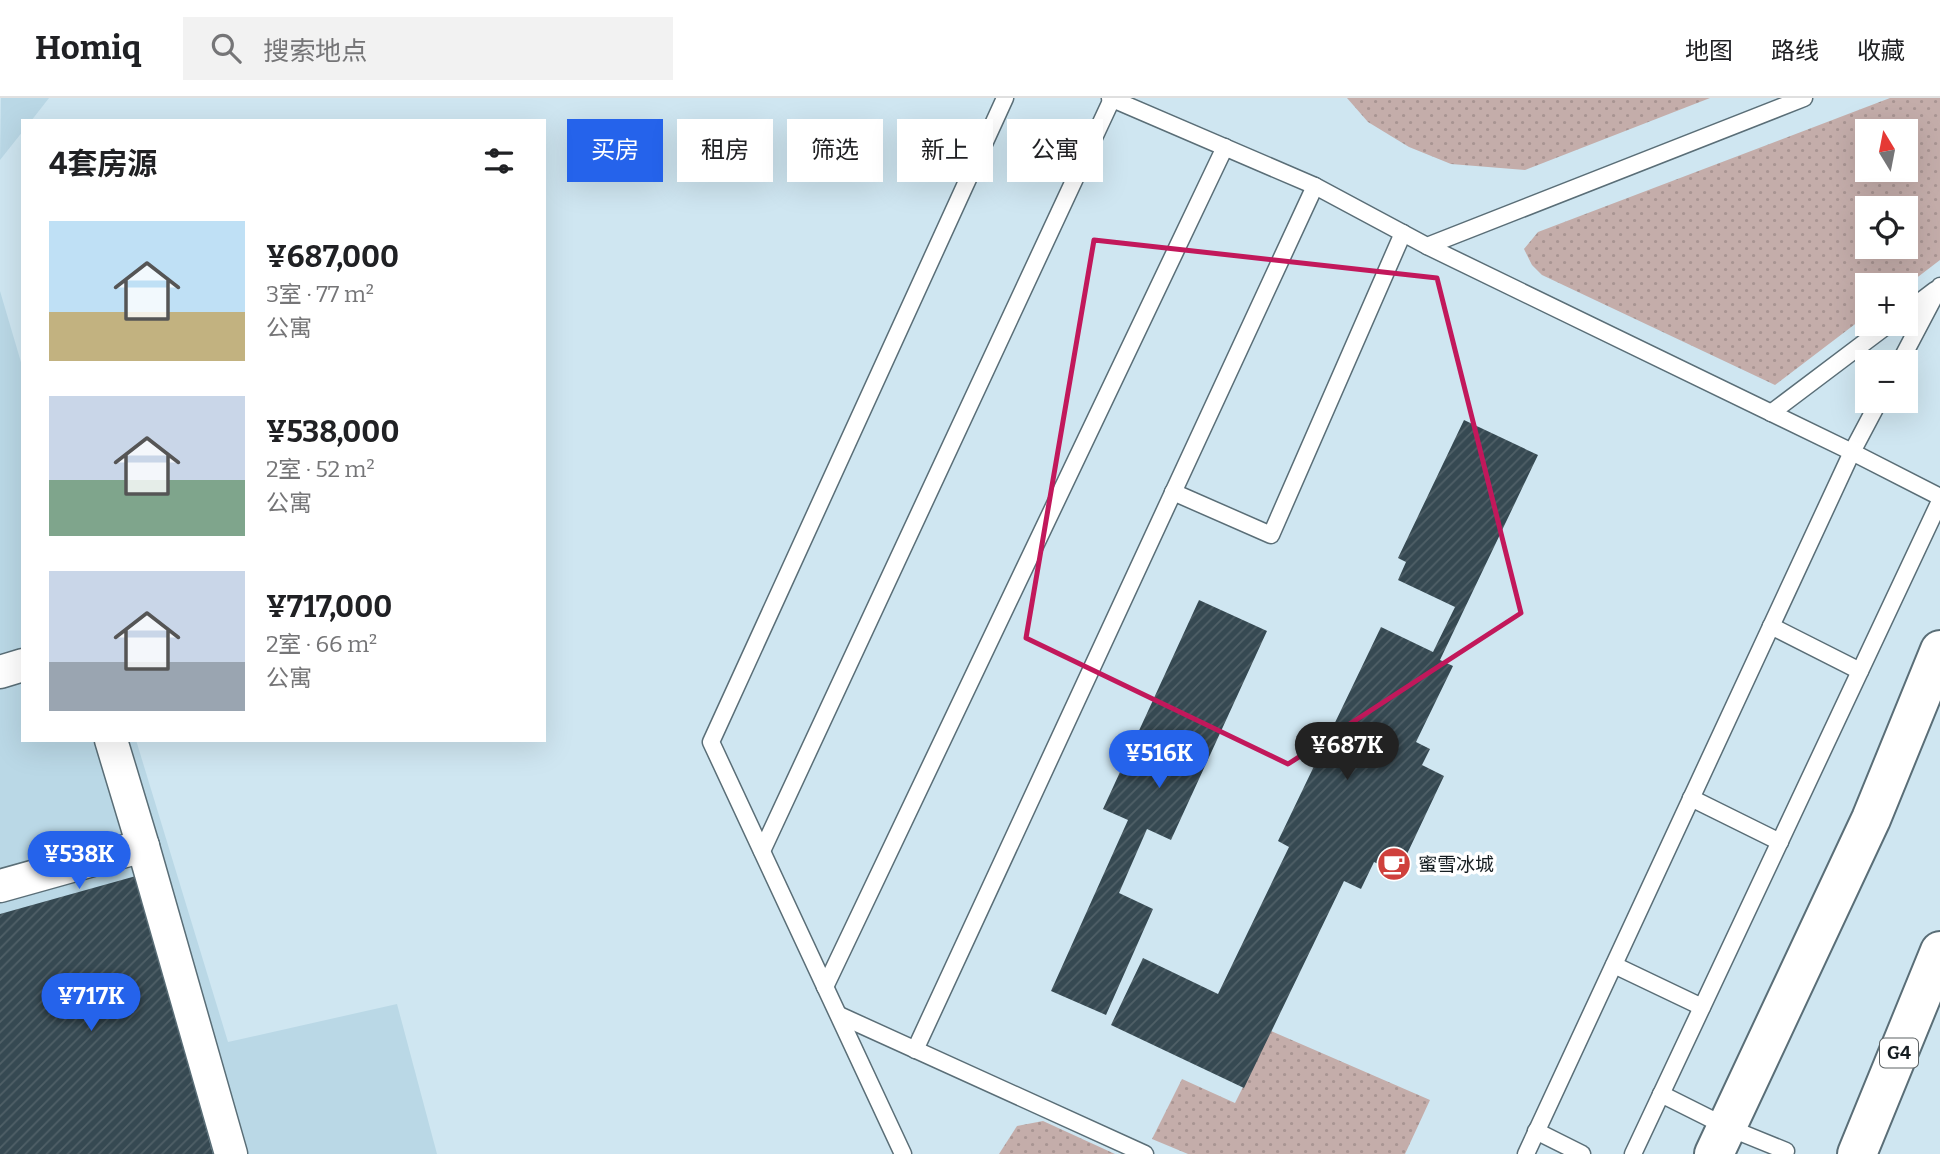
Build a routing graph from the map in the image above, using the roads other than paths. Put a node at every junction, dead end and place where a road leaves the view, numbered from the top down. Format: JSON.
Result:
{"nodes":[{"id":1,"x":1005,"y":98,"type":"edge"},
{"id":2,"x":1111,"y":98,"type":"edge"},
{"id":3,"x":1804,"y":98,"type":"edge"},
{"id":4,"x":1225,"y":147,"type":"junction"},
{"id":5,"x":1315,"y":186,"type":"junction"},
{"id":6,"x":1403,"y":233,"type":"junction"},
{"id":7,"x":1427,"y":246,"type":"junction"},
{"id":8,"x":1940,"y":286,"type":"edge"},
{"id":9,"x":1918,"y":303,"type":"edge"},
{"id":10,"x":1873,"y":336,"type":"edge"},
{"id":11,"x":1906,"y":350,"type":"edge"},
{"id":12,"x":1771,"y":413,"type":"junction"},
{"id":13,"x":1873,"y":413,"type":"edge"},
{"id":14,"x":1853,"y":452,"type":"junction"},
{"id":15,"x":1173,"y":492,"type":"junction"},
{"id":16,"x":1940,"y":499,"type":"edge"},
{"id":17,"x":1771,"y":626,"type":"junction"},
{"id":18,"x":1940,"y":649,"type":"edge"},
{"id":19,"x":21,"y":666,"type":"edge"},
{"id":20,"x":1860,"y":671,"type":"junction"},
{"id":21,"x":0,"y":673,"type":"edge"},
{"id":22,"x":112,"y":742,"type":"edge"},
{"id":23,"x":1691,"y":797,"type":"junction"},
{"id":24,"x":1780,"y":842,"type":"junction"},
{"id":25,"x":144,"y":846,"type":"junction"},
{"id":26,"x":762,"y":851,"type":"junction"},
{"id":27,"x":0,"y":886,"type":"edge"},
{"id":28,"x":1940,"y":951,"type":"edge"},
{"id":29,"x":1614,"y":965,"type":"junction"},
{"id":30,"x":825,"y":987,"type":"junction"},
{"id":31,"x":1702,"y":1007,"type":"junction"},
{"id":32,"x":839,"y":1016,"type":"junction"},
{"id":33,"x":915,"y":1050,"type":"junction"},
{"id":34,"x":1661,"y":1094,"type":"junction"},
{"id":35,"x":1536,"y":1131,"type":"junction"},
{"id":36,"x":1721,"y":1140,"type":"edge"},
{"id":37,"x":1786,"y":1151,"type":"dead end"},
{"id":38,"x":231,"y":1154,"type":"edge"},
{"id":39,"x":903,"y":1154,"type":"edge"},
{"id":40,"x":1145,"y":1154,"type":"edge"},
{"id":41,"x":1526,"y":1154,"type":"edge"},
{"id":42,"x":1582,"y":1154,"type":"edge"},
{"id":43,"x":1633,"y":1154,"type":"edge"},
{"id":44,"x":1857,"y":1154,"type":"edge"}],
"edges":[{"from":1,"to":26,"type":"lane"},
{"from":2,"to":4,"type":"lane"},
{"from":2,"to":26,"type":"lane"},
{"from":3,"to":7,"type":"lane"},
{"from":4,"to":5,"type":"lane"},
{"from":4,"to":30,"type":"lane"},
{"from":5,"to":6,"type":"lane"},
{"from":5,"to":15,"type":"lane"},
{"from":6,"to":7,"type":"lane"},
{"from":6,"to":15,"type":"lane"},
{"from":7,"to":12,"type":"lane"},
{"from":8,"to":9,"type":"lane"},
{"from":8,"to":11,"type":"lane"},
{"from":10,"to":12,"type":"lane"},
{"from":12,"to":14,"type":"lane"},
{"from":13,"to":14,"type":"lane"},
{"from":14,"to":16,"type":"lane"},
{"from":14,"to":17,"type":"lane"},
{"from":15,"to":33,"type":"lane"},
{"from":16,"to":20,"type":"lane"},
{"from":17,"to":20,"type":"lane"},
{"from":17,"to":23,"type":"lane"},
{"from":18,"to":36,"type":"highway"},
{"from":19,"to":21,"type":"street"},
{"from":20,"to":24,"type":"lane"},
{"from":22,"to":25,"type":"street"},
{"from":23,"to":24,"type":"lane"},
{"from":23,"to":29,"type":"lane"},
{"from":24,"to":31,"type":"lane"},
{"from":25,"to":27,"type":"street"},
{"from":25,"to":38,"type":"street"},
{"from":26,"to":30,"type":"lane"},
{"from":28,"to":44,"type":"highway","number":"G4"},
{"from":29,"to":31,"type":"lane"},
{"from":29,"to":35,"type":"lane"},
{"from":30,"to":32,"type":"lane"},
{"from":31,"to":34,"type":"lane"},
{"from":32,"to":33,"type":"lane"},
{"from":32,"to":39,"type":"lane"},
{"from":33,"to":40,"type":"lane"},
{"from":34,"to":36,"type":"lane"},
{"from":34,"to":43,"type":"lane"},
{"from":35,"to":41,"type":"lane"},
{"from":35,"to":42,"type":"lane"},
{"from":36,"to":37,"type":"lane"}]}
